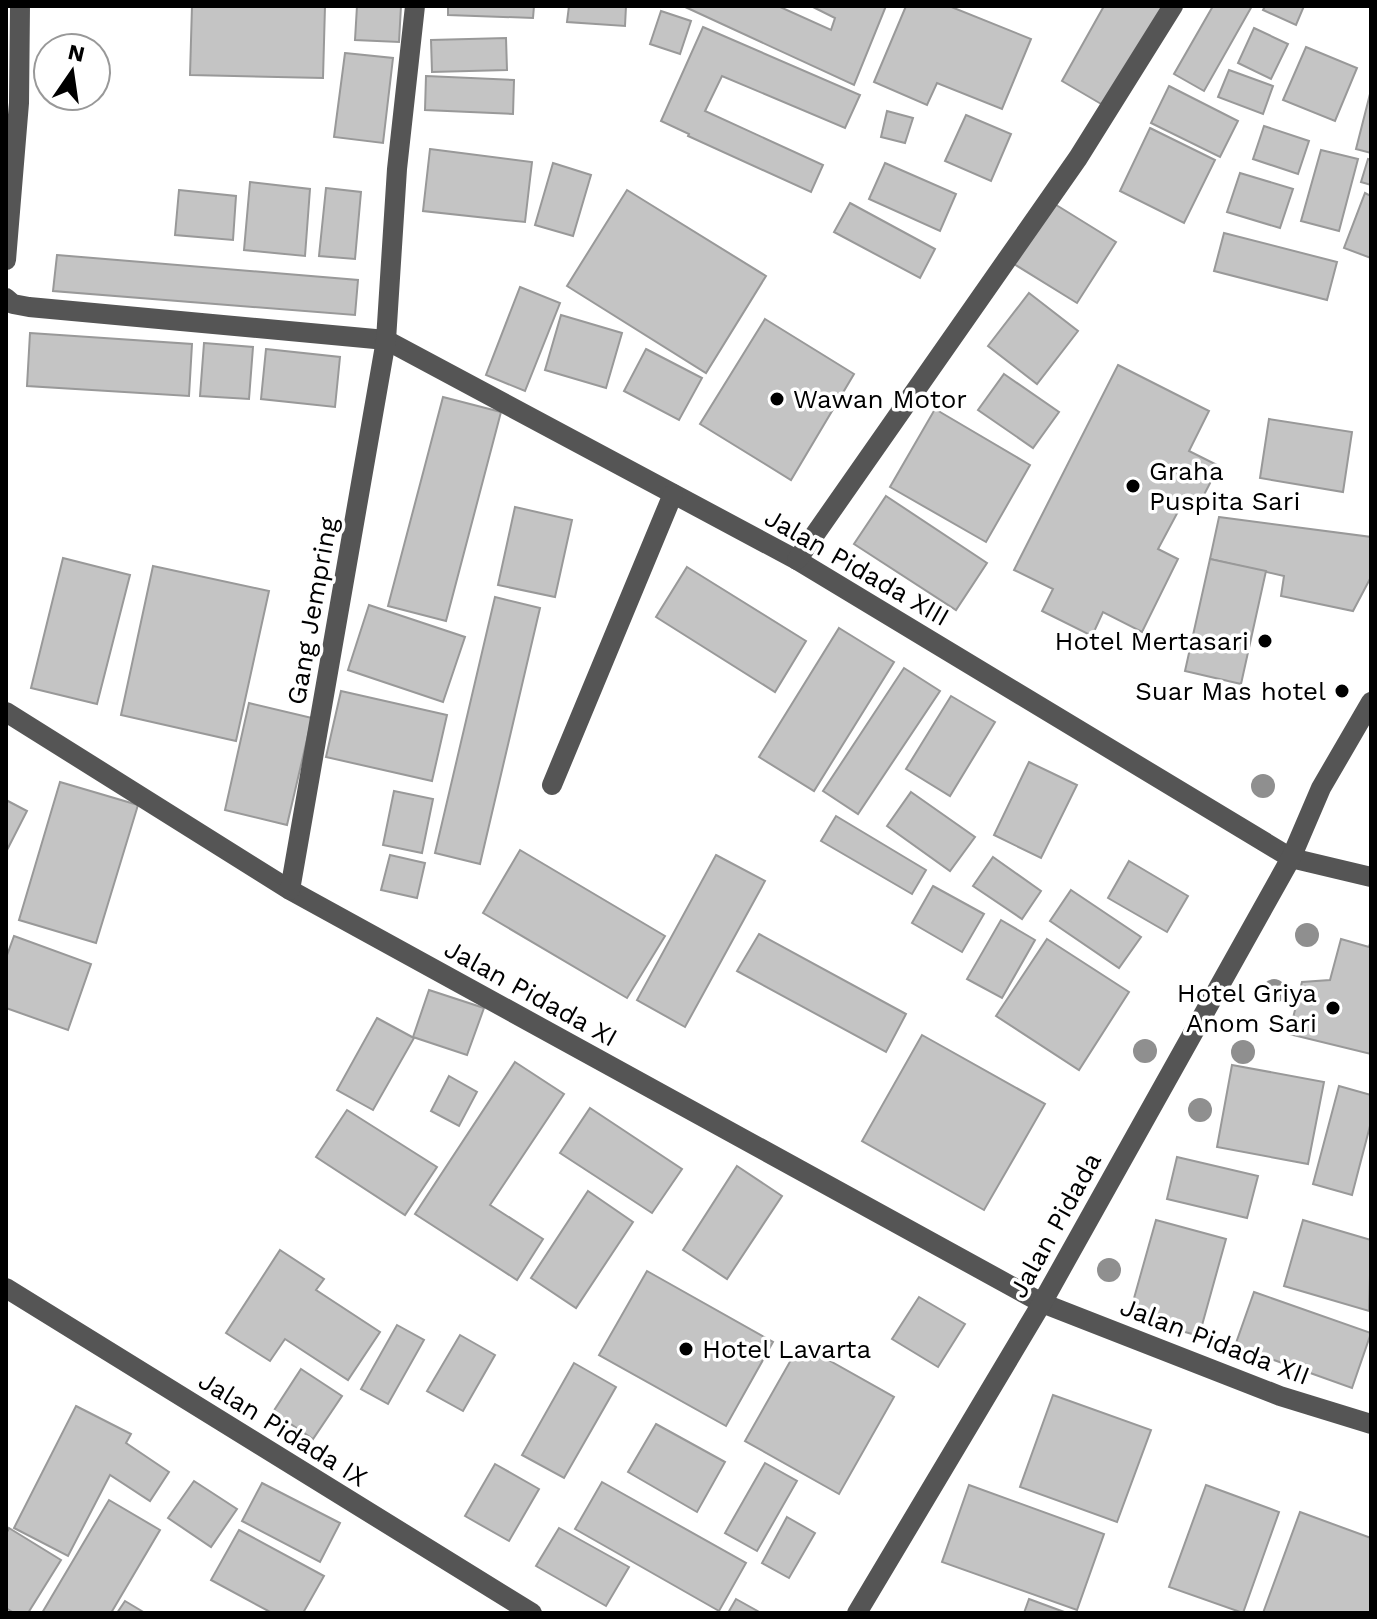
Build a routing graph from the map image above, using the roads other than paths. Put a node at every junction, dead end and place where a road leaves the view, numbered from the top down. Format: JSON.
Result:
{"nodes":[{"id":1,"x":20,"y":6,"type":"edge"},
{"id":2,"x":415,"y":6,"type":"edge"},
{"id":3,"x":1173,"y":6,"type":"edge"},
{"id":4,"x":10,"y":156,"type":"edge"},
{"id":5,"x":6,"y":260,"type":"edge"},
{"id":6,"x":6,"y":298,"type":"edge"},
{"id":7,"x":386,"y":340,"type":"junction"},
{"id":8,"x":673,"y":494,"type":"junction"},
{"id":9,"x":797,"y":560,"type":"junction"},
{"id":10,"x":1371,"y":702,"type":"edge"},
{"id":11,"x":6,"y":712,"type":"edge"},
{"id":12,"x":552,"y":785,"type":"dead end"},
{"id":13,"x":1291,"y":858,"type":"junction"},
{"id":14,"x":1371,"y":877,"type":"edge"},
{"id":15,"x":290,"y":890,"type":"junction"},
{"id":16,"x":6,"y":1288,"type":"edge"},
{"id":17,"x":1042,"y":1303,"type":"junction"},
{"id":18,"x":1371,"y":1424,"type":"edge"},
{"id":19,"x":532,"y":1613,"type":"edge"},
{"id":20,"x":857,"y":1613,"type":"edge"}],
"edges":[{"from":1,"to":4,"type":"street"},
{"from":2,"to":7,"type":"street","name":"Gang Jempring"},
{"from":3,"to":9,"type":"street"},
{"from":4,"to":5,"type":"street"},
{"from":6,"to":7,"type":"street"},
{"from":7,"to":8,"type":"street","name":"Jalan Pidada XIII"},
{"from":7,"to":15,"type":"street","name":"Gang Jempring"},
{"from":8,"to":9,"type":"street","name":"Jalan Pidada XIII"},
{"from":8,"to":12,"type":"street"},
{"from":9,"to":13,"type":"street","name":"Jalan Pidada XIII"},
{"from":10,"to":13,"type":"street","name":"Jalan Pidada"},
{"from":11,"to":15,"type":"street","name":"Jalan Pidada XI"},
{"from":13,"to":14,"type":"street","name":"Jalan Pidada XIII"},
{"from":13,"to":17,"type":"street","name":"Jalan Pidada"},
{"from":15,"to":17,"type":"street","name":"Jalan Pidada XI"},
{"from":16,"to":19,"type":"street","name":"Jalan Pidada IX"},
{"from":17,"to":18,"type":"street","name":"Jalan Pidada XII"},
{"from":17,"to":20,"type":"street","name":"Jalan Pidada"}]}
